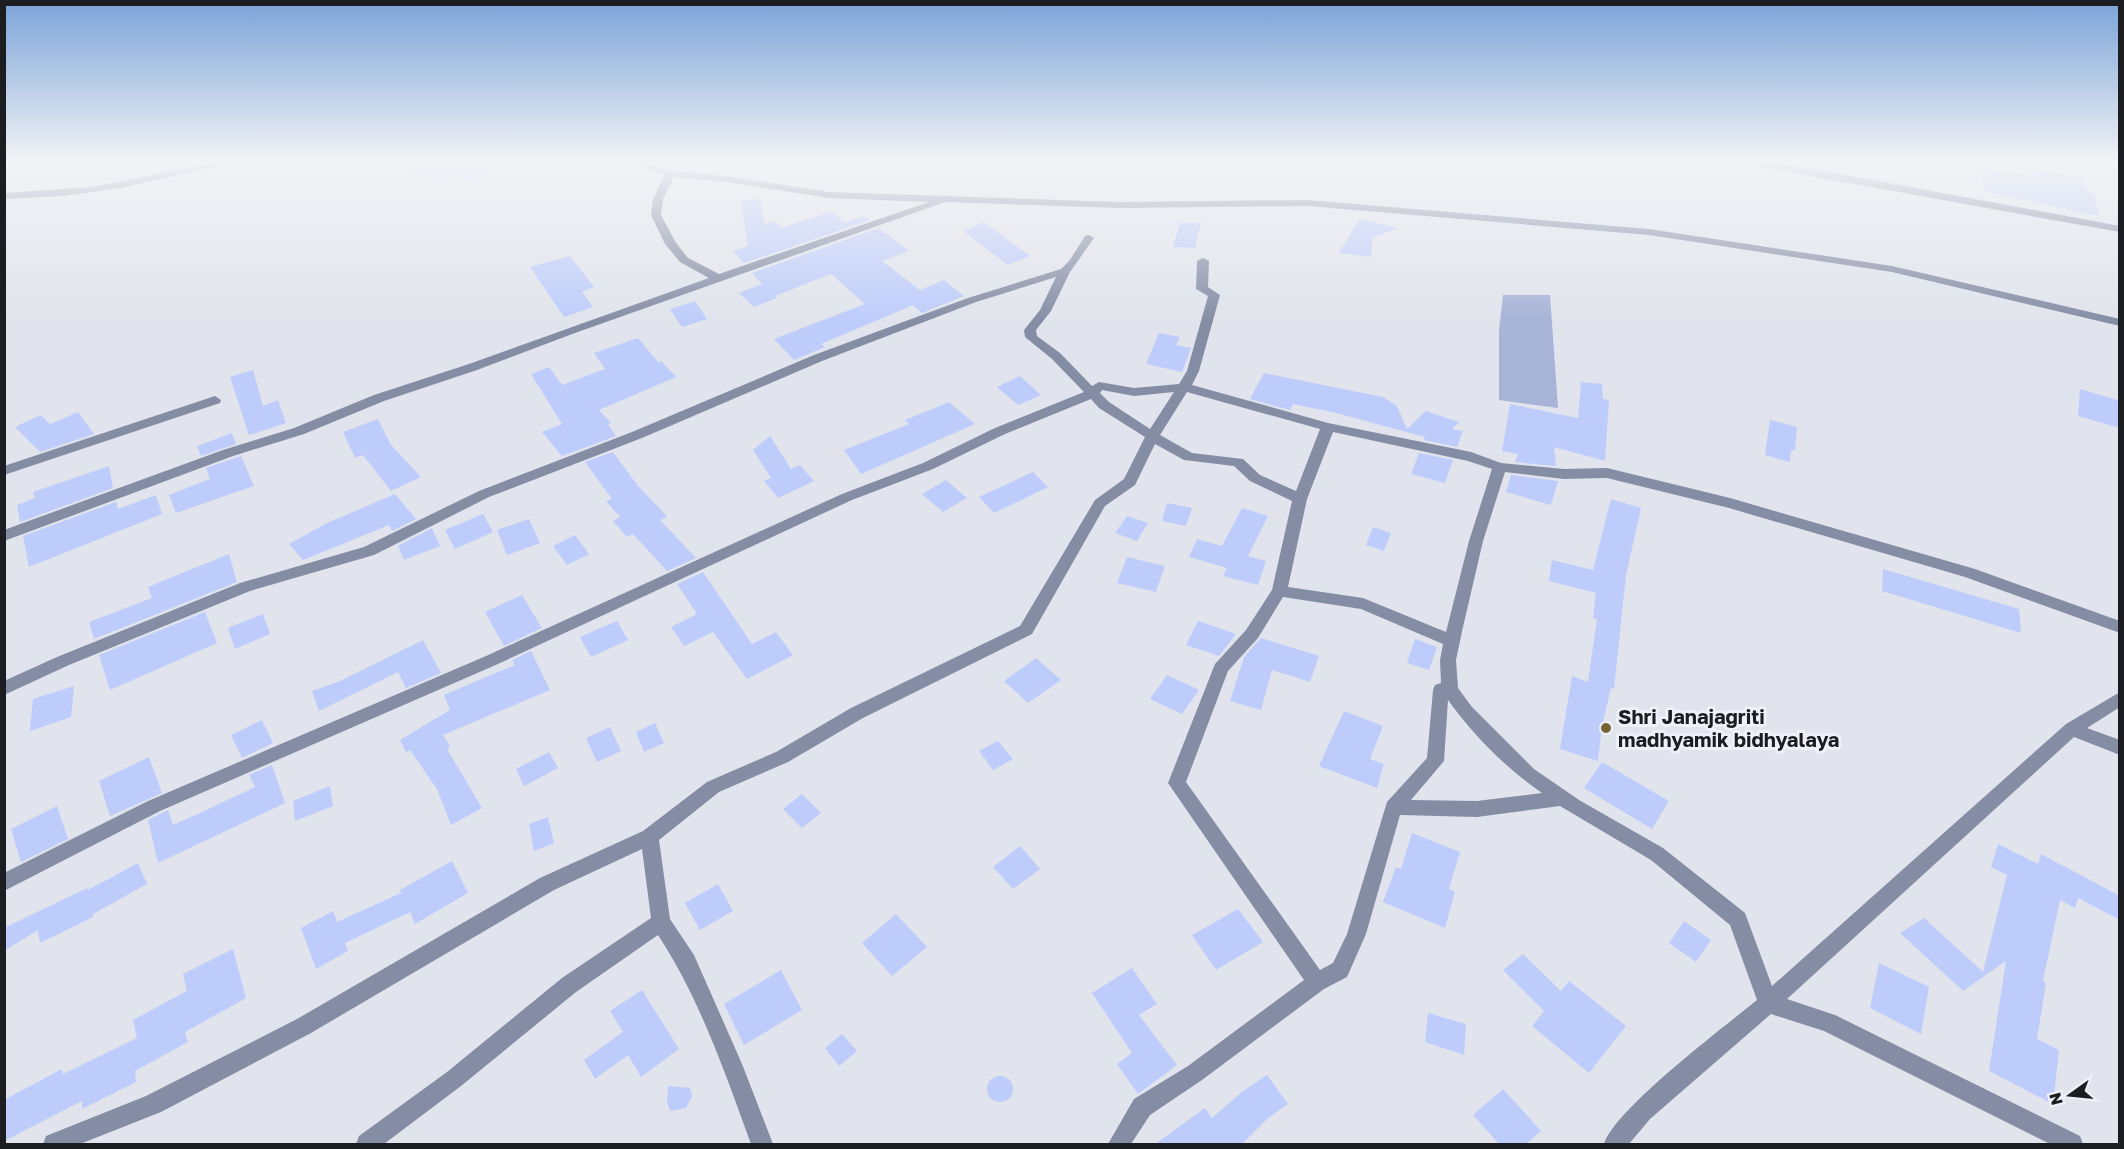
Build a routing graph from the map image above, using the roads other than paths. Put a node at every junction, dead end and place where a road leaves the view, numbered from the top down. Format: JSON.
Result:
{"nodes":[{"id":1,"x":656,"y":215,"type":"edge"},
{"id":2,"x":902,"y":215,"type":"edge"},
{"id":3,"x":1453,"y":215,"type":"edge"},
{"id":4,"x":2044,"y":215,"type":"edge"},
{"id":5,"x":2120,"y":229,"type":"edge"},
{"id":6,"x":1089,"y":238,"type":"dead end"},
{"id":7,"x":1203,"y":261,"type":"dead end"},
{"id":8,"x":1065,"y":271,"type":"junction"},
{"id":9,"x":719,"y":279,"type":"junction"},
{"id":10,"x":2120,"y":323,"type":"edge"},
{"id":11,"x":1186,"y":387,"type":"junction"},
{"id":12,"x":1094,"y":393,"type":"junction"},
{"id":13,"x":215,"y":400,"type":"dead end"},
{"id":14,"x":1328,"y":428,"type":"junction"},
{"id":15,"x":1152,"y":436,"type":"junction"},
{"id":16,"x":1500,"y":467,"type":"junction"},
{"id":17,"x":4,"y":471,"type":"edge"},
{"id":18,"x":1300,"y":499,"type":"junction"},
{"id":19,"x":4,"y":536,"type":"edge"},
{"id":20,"x":1279,"y":591,"type":"junction"},
{"id":21,"x":2120,"y":627,"type":"edge"},
{"id":22,"x":1452,"y":641,"type":"junction"},
{"id":23,"x":4,"y":689,"type":"edge"},
{"id":24,"x":1450,"y":690,"type":"junction"},
{"id":25,"x":2120,"y":698,"type":"edge"},
{"id":26,"x":2072,"y":729,"type":"junction"},
{"id":27,"x":2120,"y":748,"type":"edge"},
{"id":28,"x":1564,"y":798,"type":"junction"},
{"id":29,"x":1393,"y":807,"type":"junction"},
{"id":30,"x":649,"y":837,"type":"junction"},
{"id":31,"x":4,"y":883,"type":"edge"},
{"id":32,"x":660,"y":922,"type":"junction"},
{"id":33,"x":1317,"y":982,"type":"junction"},
{"id":34,"x":1768,"y":1003,"type":"junction"},
{"id":35,"x":54,"y":1144,"type":"edge"},
{"id":36,"x":367,"y":1144,"type":"edge"},
{"id":37,"x":762,"y":1144,"type":"edge"},
{"id":38,"x":1119,"y":1144,"type":"edge"},
{"id":39,"x":1615,"y":1144,"type":"edge"},
{"id":40,"x":2072,"y":1144,"type":"edge"}],
"edges":[{"from":1,"to":9,"type":"street"},
{"from":2,"to":9,"type":"street"},
{"from":3,"to":10,"type":"street"},
{"from":4,"to":5,"type":"street"},
{"from":6,"to":8,"type":"street"},
{"from":7,"to":11,"type":"street"},
{"from":8,"to":12,"type":"street"},
{"from":8,"to":23,"type":"street"},
{"from":9,"to":19,"type":"street"},
{"from":11,"to":12,"type":"street"},
{"from":11,"to":14,"type":"street"},
{"from":11,"to":15,"type":"street"},
{"from":12,"to":15,"type":"street"},
{"from":12,"to":31,"type":"street"},
{"from":13,"to":17,"type":"street"},
{"from":14,"to":16,"type":"street"},
{"from":14,"to":18,"type":"street"},
{"from":15,"to":18,"type":"street"},
{"from":15,"to":30,"type":"street"},
{"from":16,"to":21,"type":"street"},
{"from":16,"to":22,"type":"street"},
{"from":18,"to":20,"type":"street"},
{"from":20,"to":22,"type":"street"},
{"from":20,"to":33,"type":"street"},
{"from":22,"to":24,"type":"street"},
{"from":24,"to":28,"type":"street"},
{"from":24,"to":29,"type":"street"},
{"from":25,"to":26,"type":"street"},
{"from":26,"to":27,"type":"street"},
{"from":26,"to":34,"type":"street"},
{"from":28,"to":29,"type":"street"},
{"from":28,"to":34,"type":"street"},
{"from":29,"to":33,"type":"street"},
{"from":30,"to":32,"type":"street"},
{"from":30,"to":35,"type":"street"},
{"from":32,"to":36,"type":"street"},
{"from":32,"to":37,"type":"street"},
{"from":33,"to":38,"type":"street"},
{"from":34,"to":39,"type":"street"},
{"from":34,"to":40,"type":"street"}]}
